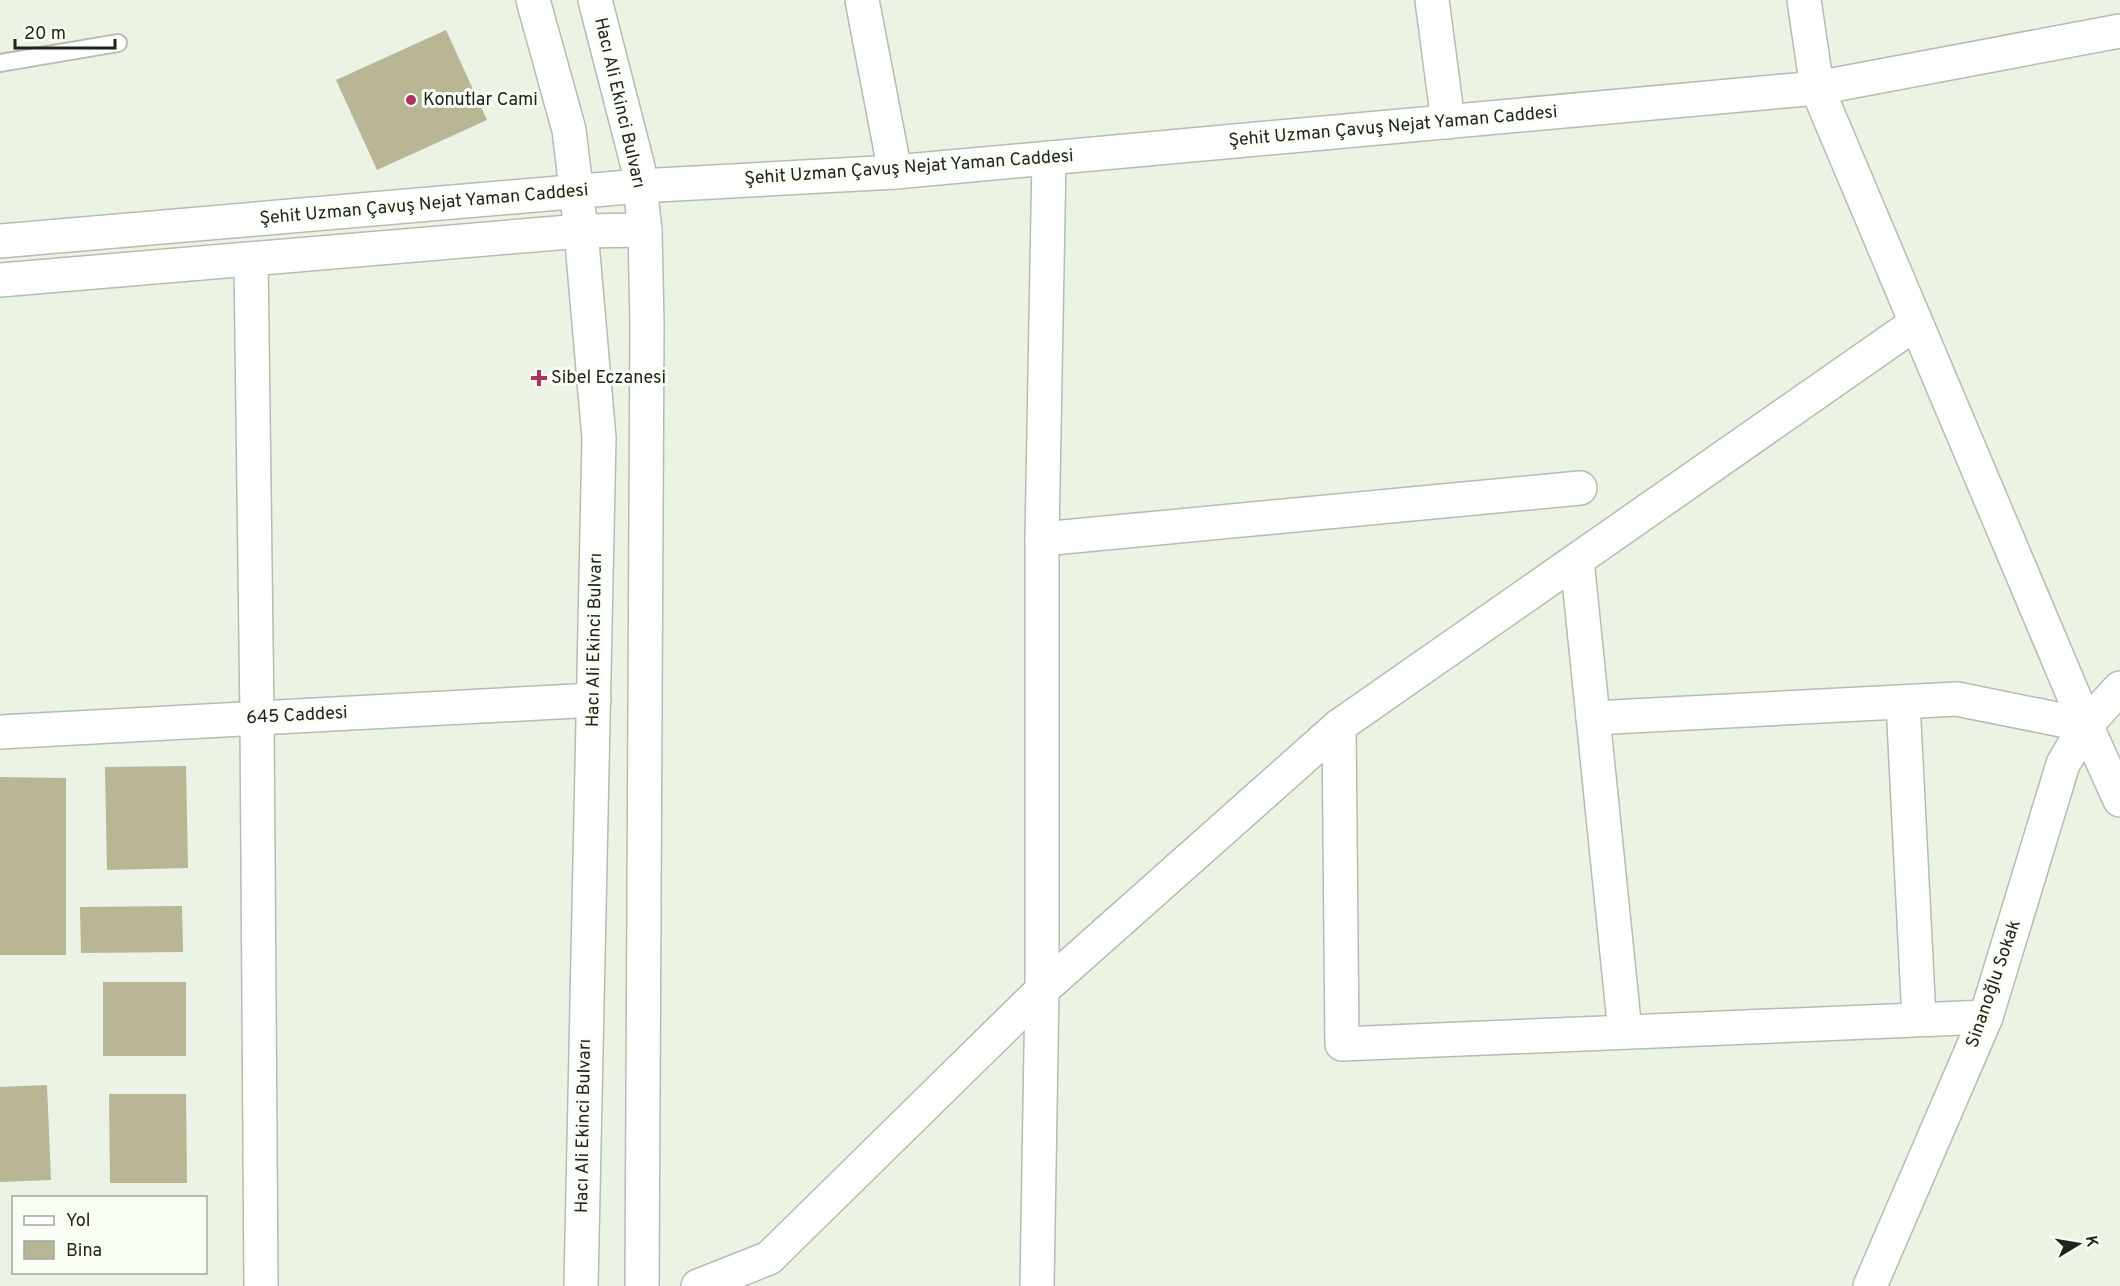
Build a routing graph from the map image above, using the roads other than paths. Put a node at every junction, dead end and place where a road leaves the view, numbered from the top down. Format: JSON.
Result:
{"nodes":[{"id":1,"x":533,"y":0,"type":"edge"},
{"id":2,"x":595,"y":0,"type":"edge"},
{"id":3,"x":862,"y":0,"type":"edge"},
{"id":4,"x":1432,"y":0,"type":"edge"},
{"id":5,"x":1804,"y":0,"type":"edge"},
{"id":6,"x":2120,"y":31,"type":"edge"},
{"id":7,"x":118,"y":43,"type":"dead end"},
{"id":8,"x":0,"y":63,"type":"edge"},
{"id":9,"x":1817,"y":88,"type":"junction"},
{"id":10,"x":1448,"y":122,"type":"junction"},
{"id":11,"x":1049,"y":158,"type":"junction"},
{"id":12,"x":895,"y":172,"type":"junction"},
{"id":13,"x":640,"y":186,"type":"junction"},
{"id":14,"x":577,"y":192,"type":"junction"},
{"id":15,"x":645,"y":230,"type":"junction"},
{"id":16,"x":582,"y":231,"type":"junction"},
{"id":17,"x":0,"y":241,"type":"edge"},
{"id":18,"x":251,"y":259,"type":"junction"},
{"id":19,"x":0,"y":280,"type":"edge"},
{"id":20,"x":1916,"y":323,"type":"junction"},
{"id":21,"x":1580,"y":488,"type":"dead end"},
{"id":22,"x":1041,"y":539,"type":"junction"},
{"id":23,"x":1577,"y":560,"type":"junction"},
{"id":24,"x":2120,"y":688,"type":"edge"},
{"id":25,"x":594,"y":700,"type":"junction"},
{"id":26,"x":1903,"y":702,"type":"junction"},
{"id":27,"x":257,"y":718,"type":"junction"},
{"id":28,"x":1593,"y":718,"type":"junction"},
{"id":29,"x":2086,"y":725,"type":"junction"},
{"id":30,"x":1340,"y":726,"type":"junction"},
{"id":31,"x":0,"y":732,"type":"edge"},
{"id":32,"x":2120,"y":800,"type":"edge"},
{"id":33,"x":1042,"y":990,"type":"junction"},
{"id":34,"x":1986,"y":1017,"type":"junction"},
{"id":35,"x":1919,"y":1019,"type":"junction"},
{"id":36,"x":1625,"y":1032,"type":"junction"},
{"id":37,"x":261,"y":1286,"type":"edge"},
{"id":38,"x":581,"y":1286,"type":"edge"},
{"id":39,"x":642,"y":1286,"type":"edge"},
{"id":40,"x":698,"y":1286,"type":"edge"},
{"id":41,"x":1037,"y":1286,"type":"edge"},
{"id":42,"x":1870,"y":1286,"type":"edge"}],
"edges":[{"from":1,"to":14,"type":"street","name":"Hacı Ali Ekinci Bulvarı"},
{"from":2,"to":13,"type":"street","name":"Hacı Ali Ekinci Bulvarı"},
{"from":3,"to":12,"type":"street"},
{"from":4,"to":10,"type":"street"},
{"from":5,"to":9,"type":"street"},
{"from":6,"to":9,"type":"street","name":"Şehit Uzman Çavuş Nejat Yaman Caddesi"},
{"from":7,"to":8,"type":"lane"},
{"from":9,"to":10,"type":"street","name":"Şehit Uzman Çavuş Nejat Yaman Caddesi"},
{"from":9,"to":20,"type":"street"},
{"from":10,"to":11,"type":"street","name":"Şehit Uzman Çavuş Nejat Yaman Caddesi"},
{"from":11,"to":12,"type":"street","name":"Şehit Uzman Çavuş Nejat Yaman Caddesi"},
{"from":11,"to":22,"type":"street"},
{"from":12,"to":13,"type":"street","name":"Şehit Uzman Çavuş Nejat Yaman Caddesi"},
{"from":13,"to":14,"type":"street","name":"Şehit Uzman Çavuş Nejat Yaman Caddesi"},
{"from":13,"to":15,"type":"street","name":"Hacı Ali Ekinci Bulvarı"},
{"from":14,"to":16,"type":"street","name":"Hacı Ali Ekinci Bulvarı"},
{"from":14,"to":17,"type":"street","name":"Şehit Uzman Çavuş Nejat Yaman Caddesi"},
{"from":15,"to":16,"type":"street"},
{"from":15,"to":39,"type":"street","name":"Hacı Ali Ekinci Bulvarı"},
{"from":16,"to":18,"type":"street"},
{"from":16,"to":25,"type":"street","name":"Hacı Ali Ekinci Bulvarı"},
{"from":18,"to":19,"type":"street"},
{"from":18,"to":27,"type":"street"},
{"from":20,"to":23,"type":"street"},
{"from":20,"to":29,"type":"street"},
{"from":21,"to":22,"type":"street"},
{"from":22,"to":33,"type":"street"},
{"from":23,"to":28,"type":"street"},
{"from":23,"to":30,"type":"street"},
{"from":24,"to":29,"type":"street","name":"Sinanoğlu Sokak"},
{"from":25,"to":27,"type":"street","name":"645 Caddesi"},
{"from":25,"to":38,"type":"street","name":"Hacı Ali Ekinci Bulvarı"},
{"from":26,"to":28,"type":"street"},
{"from":26,"to":29,"type":"street"},
{"from":26,"to":35,"type":"street"},
{"from":27,"to":31,"type":"street","name":"645 Caddesi"},
{"from":27,"to":37,"type":"street"},
{"from":28,"to":36,"type":"street"},
{"from":29,"to":32,"type":"street"},
{"from":29,"to":34,"type":"street","name":"Sinanoğlu Sokak"},
{"from":30,"to":33,"type":"street"},
{"from":30,"to":36,"type":"street"},
{"from":33,"to":40,"type":"street"},
{"from":33,"to":41,"type":"street"},
{"from":34,"to":35,"type":"street"},
{"from":34,"to":42,"type":"street","name":"Sinanoğlu Sokak"},
{"from":35,"to":36,"type":"street"}]}
